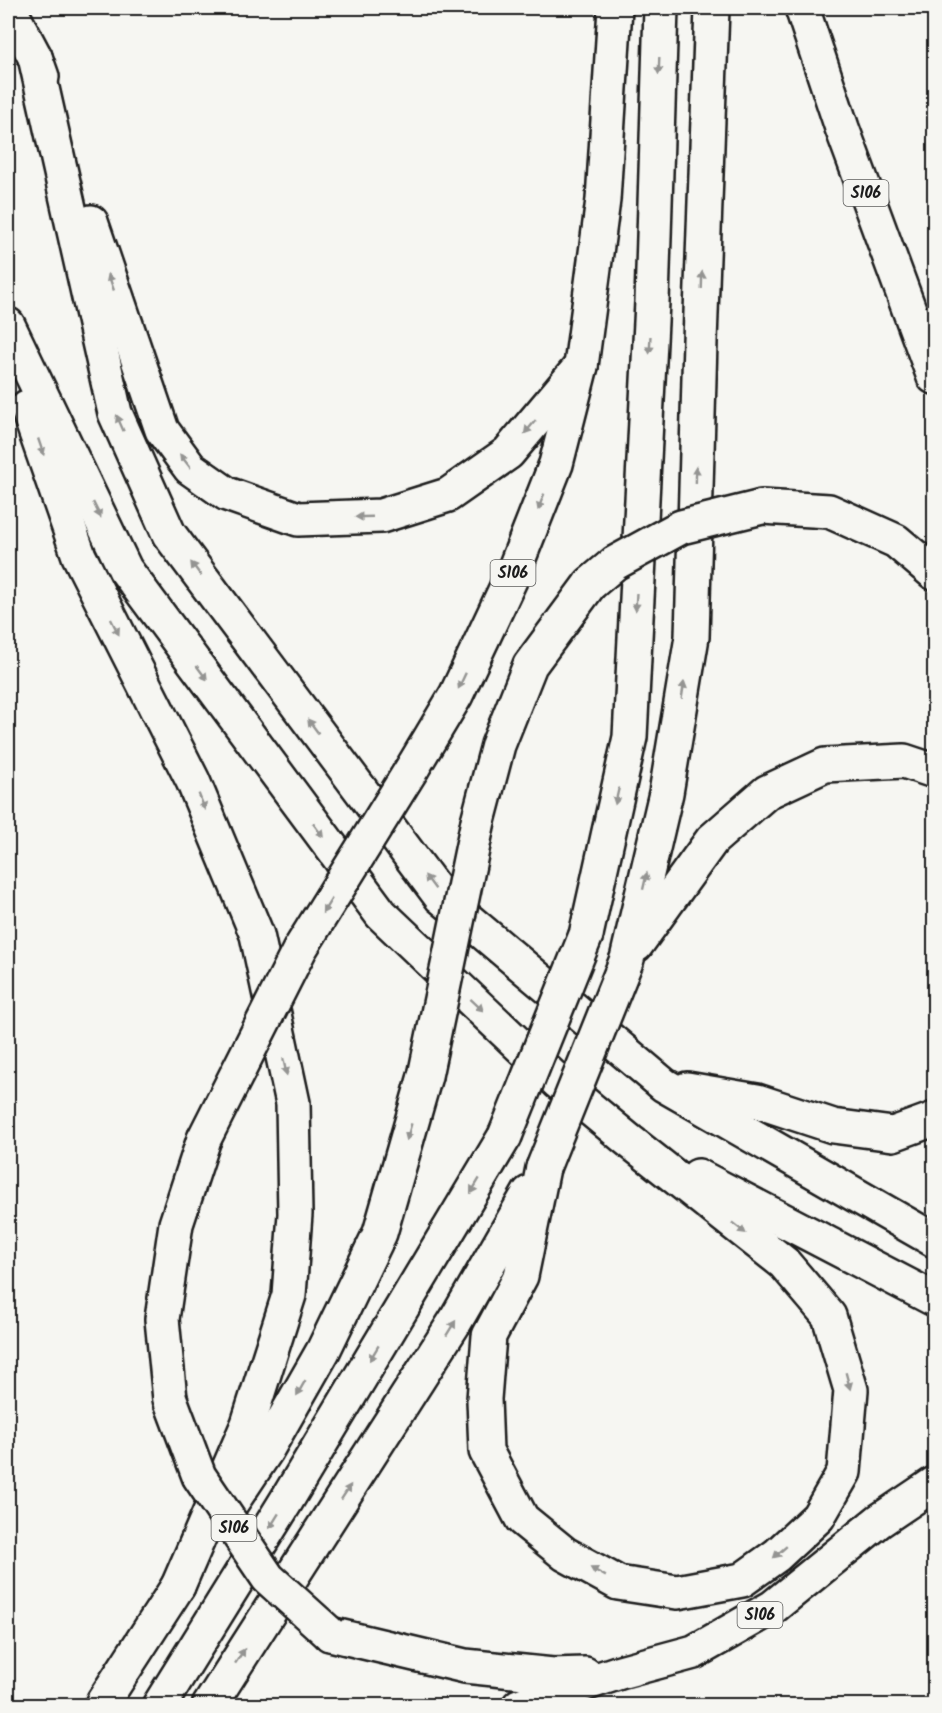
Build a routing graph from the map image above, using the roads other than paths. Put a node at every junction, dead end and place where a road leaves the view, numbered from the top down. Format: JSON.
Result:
{"nodes":[{"id":1,"x":9,"y":8,"type":"edge"},
{"id":2,"x":615,"y":8,"type":"edge"},
{"id":3,"x":661,"y":8,"type":"edge"},
{"id":4,"x":712,"y":8,"type":"edge"},
{"id":5,"x":802,"y":8,"type":"edge"},
{"id":6,"x":35,"y":57,"type":"junction"},
{"id":7,"x":8,"y":325,"type":"edge"},
{"id":8,"x":8,"y":352,"type":"edge"},
{"id":9,"x":581,"y":366,"type":"junction"},
{"id":10,"x":934,"y":377,"type":"edge"},
{"id":11,"x":934,"y":573,"type":"edge"},
{"id":12,"x":934,"y":771,"type":"edge"},
{"id":13,"x":627,"y":958,"type":"junction"},
{"id":14,"x":664,"y":1085,"type":"junction"},
{"id":15,"x":934,"y":1119,"type":"edge"},
{"id":16,"x":627,"y":1139,"type":"junction"},
{"id":17,"x":543,"y":1168,"type":"junction"},
{"id":18,"x":934,"y":1240,"type":"edge"},
{"id":19,"x":934,"y":1299,"type":"edge"},
{"id":20,"x":934,"y":1484,"type":"edge"},
{"id":21,"x":178,"y":1586,"type":"junction"},
{"id":22,"x":620,"y":1672,"type":"junction"},
{"id":23,"x":103,"y":1706,"type":"edge"},
{"id":24,"x":159,"y":1706,"type":"edge"},
{"id":25,"x":209,"y":1706,"type":"edge"},
{"id":26,"x":519,"y":1706,"type":"edge"}],
"edges":[{"from":1,"to":6,"type":"main road"},
{"from":2,"to":9,"type":"main road","number":"S106"},
{"from":3,"to":24,"type":"main road","one_way":true,"bridge":true},
{"from":13,"to":4,"type":"main road","one_way":true},
{"from":5,"to":10,"type":"main road","number":"S106"},
{"from":9,"to":6,"type":"main road","one_way":true},
{"from":14,"to":6,"type":"main road","one_way":true},
{"from":7,"to":16,"type":"main road","one_way":true},
{"from":8,"to":21,"type":"main road","one_way":true},
{"from":9,"to":22,"type":"main road","number":"S106","one_way":true,"bridge":true},
{"from":11,"to":21,"type":"main road","one_way":true,"bridge":true},
{"from":12,"to":13,"type":"main road"},
{"from":13,"to":17,"type":"main road","bridge":true},
{"from":14,"to":15,"type":"main road"},
{"from":14,"to":18,"type":"main road"},
{"from":16,"to":17,"type":"main road","one_way":true},
{"from":16,"to":19,"type":"main road"},
{"from":25,"to":17,"type":"main road","one_way":true},
{"from":20,"to":22,"type":"main road","number":"S106"},
{"from":21,"to":23,"type":"main road"},
{"from":22,"to":26,"type":"main road"}]}
